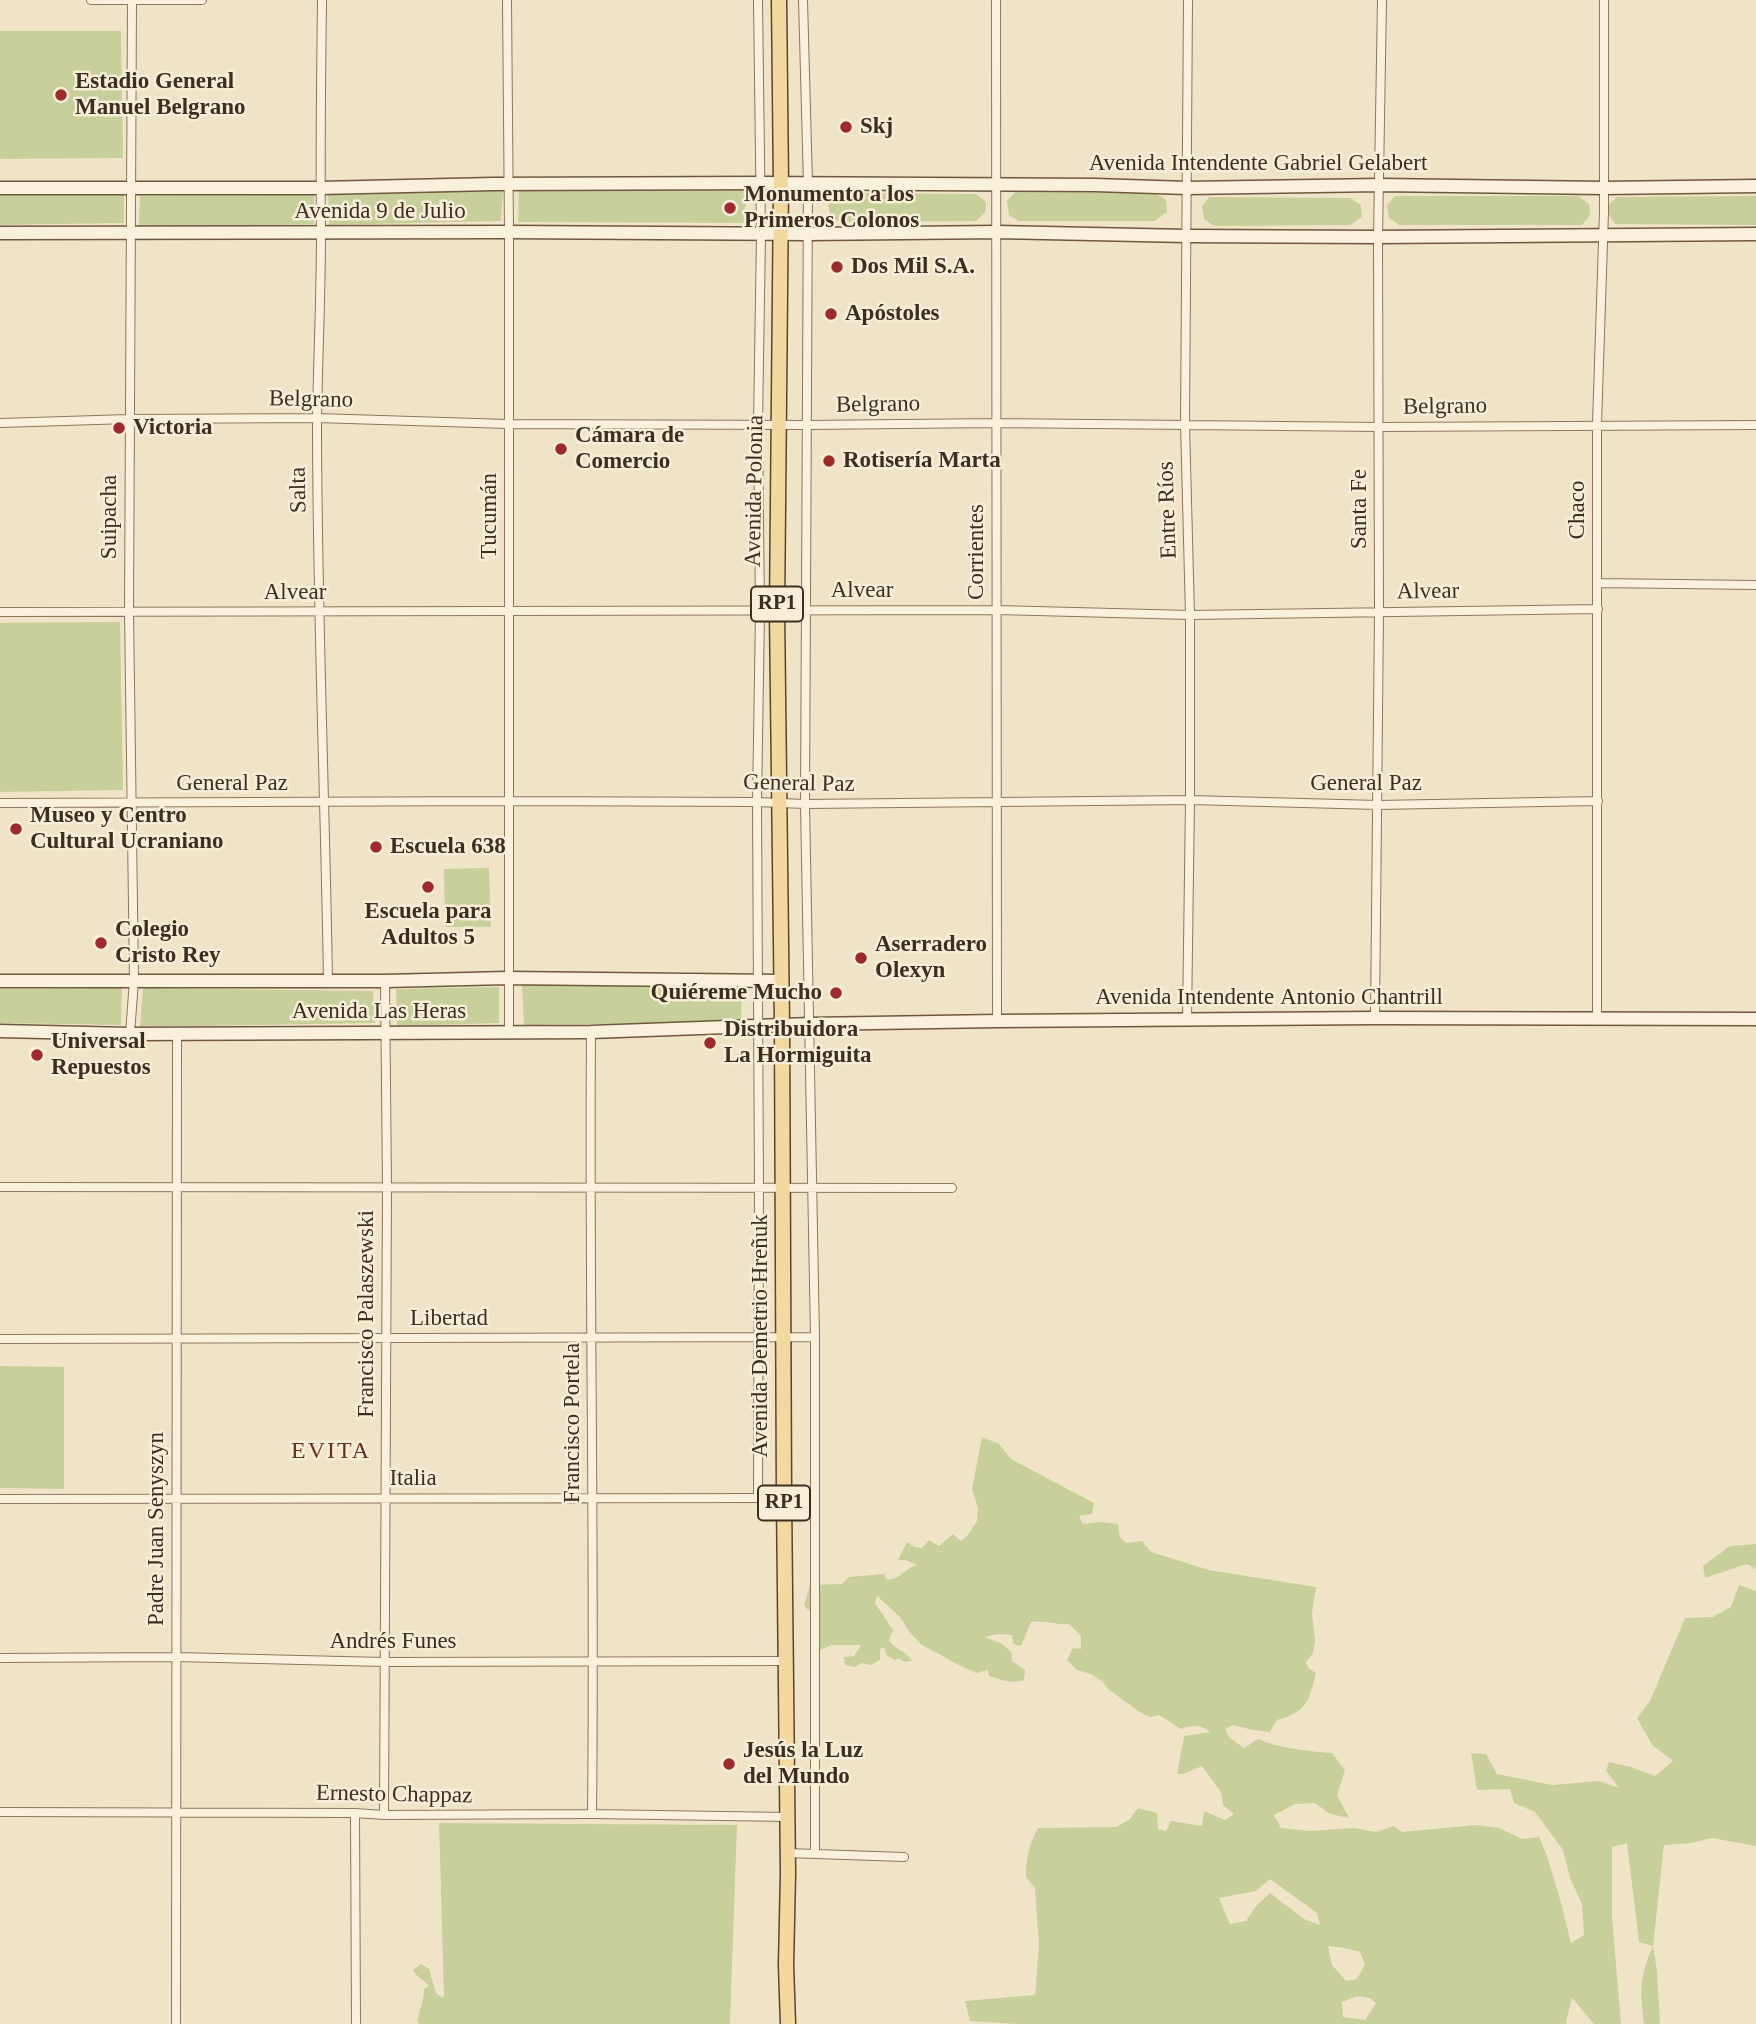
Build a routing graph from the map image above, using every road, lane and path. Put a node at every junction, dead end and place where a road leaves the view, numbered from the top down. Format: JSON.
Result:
{"nodes":[{"id":1,"x":91,"y":0,"type":"edge"},
{"id":2,"x":132,"y":0,"type":"edge"},
{"id":3,"x":202,"y":0,"type":"edge"},
{"id":4,"x":322,"y":0,"type":"edge"},
{"id":5,"x":507,"y":0,"type":"edge"},
{"id":6,"x":758,"y":0,"type":"edge"},
{"id":7,"x":779,"y":0,"type":"edge"},
{"id":8,"x":803,"y":0,"type":"edge"},
{"id":9,"x":996,"y":0,"type":"edge"},
{"id":10,"x":1188,"y":0,"type":"edge"},
{"id":11,"x":1382,"y":0,"type":"edge"},
{"id":12,"x":1604,"y":0,"type":"edge"},
{"id":13,"x":761,"y":183,"type":"junction"},
{"id":14,"x":781,"y":184,"type":"junction"},
{"id":15,"x":808,"y":184,"type":"junction"},
{"id":16,"x":509,"y":185,"type":"junction"},
{"id":17,"x":996,"y":185,"type":"junction"},
{"id":18,"x":1379,"y":185,"type":"junction"},
{"id":19,"x":1756,"y":186,"type":"edge"},
{"id":20,"x":0,"y":187,"type":"edge"},
{"id":21,"x":132,"y":188,"type":"junction"},
{"id":22,"x":320,"y":188,"type":"junction"},
{"id":23,"x":1187,"y":188,"type":"junction"},
{"id":24,"x":1604,"y":188,"type":"junction"},
{"id":25,"x":509,"y":232,"type":"junction"},
{"id":26,"x":997,"y":232,"type":"junction"},
{"id":27,"x":0,"y":233,"type":"edge"},
{"id":28,"x":131,"y":234,"type":"junction"},
{"id":29,"x":321,"y":234,"type":"junction"},
{"id":30,"x":761,"y":234,"type":"junction"},
{"id":31,"x":779,"y":234,"type":"junction"},
{"id":32,"x":808,"y":234,"type":"junction"},
{"id":33,"x":1756,"y":234,"type":"edge"},
{"id":34,"x":1603,"y":235,"type":"junction"},
{"id":35,"x":1186,"y":236,"type":"junction"},
{"id":36,"x":1378,"y":237,"type":"junction"},
{"id":37,"x":317,"y":418,"type":"junction"},
{"id":38,"x":129,"y":419,"type":"junction"},
{"id":39,"x":0,"y":423,"type":"edge"},
{"id":40,"x":996,"y":423,"type":"junction"},
{"id":41,"x":508,"y":424,"type":"junction"},
{"id":42,"x":758,"y":424,"type":"junction"},
{"id":43,"x":1185,"y":424,"type":"junction"},
{"id":44,"x":1598,"y":424,"type":"junction"},
{"id":45,"x":779,"y":425,"type":"junction"},
{"id":46,"x":807,"y":425,"type":"junction"},
{"id":47,"x":1756,"y":425,"type":"edge"},
{"id":48,"x":1379,"y":427,"type":"junction"},
{"id":49,"x":1598,"y":583,"type":"junction"},
{"id":50,"x":1756,"y":585,"type":"edge"},
{"id":51,"x":1598,"y":609,"type":"junction"},
{"id":52,"x":805,"y":610,"type":"junction"},
{"id":53,"x":997,"y":610,"type":"junction"},
{"id":54,"x":129,"y":611,"type":"junction"},
{"id":55,"x":0,"y":612,"type":"edge"},
{"id":56,"x":509,"y":612,"type":"junction"},
{"id":57,"x":760,"y":612,"type":"junction"},
{"id":58,"x":777,"y":612,"type":"junction"},
{"id":59,"x":1379,"y":612,"type":"junction"},
{"id":60,"x":319,"y":613,"type":"junction"},
{"id":61,"x":1190,"y":615,"type":"junction"},
{"id":62,"x":1190,"y":800,"type":"junction"},
{"id":63,"x":508,"y":801,"type":"junction"},
{"id":64,"x":1598,"y":801,"type":"junction"},
{"id":65,"x":757,"y":802,"type":"junction"},
{"id":66,"x":997,"y":802,"type":"junction"},
{"id":67,"x":0,"y":803,"type":"edge"},
{"id":68,"x":132,"y":803,"type":"junction"},
{"id":69,"x":325,"y":803,"type":"junction"},
{"id":70,"x":779,"y":804,"type":"junction"},
{"id":71,"x":805,"y":804,"type":"junction"},
{"id":72,"x":1378,"y":805,"type":"junction"},
{"id":73,"x":508,"y":978,"type":"junction"},
{"id":74,"x":134,"y":980,"type":"junction"},
{"id":75,"x":328,"y":980,"type":"junction"},
{"id":76,"x":757,"y":980,"type":"junction"},
{"id":77,"x":0,"y":981,"type":"edge"},
{"id":78,"x":385,"y":981,"type":"junction"},
{"id":79,"x":781,"y":981,"type":"junction"},
{"id":80,"x":1375,"y":1018,"type":"junction"},
{"id":81,"x":1756,"y":1019,"type":"edge"},
{"id":82,"x":1187,"y":1020,"type":"junction"},
{"id":83,"x":1597,"y":1020,"type":"junction"},
{"id":84,"x":997,"y":1021,"type":"junction"},
{"id":85,"x":810,"y":1024,"type":"junction"},
{"id":86,"x":782,"y":1025,"type":"junction"},
{"id":87,"x":758,"y":1026,"type":"junction"},
{"id":88,"x":0,"y":1031,"type":"edge"},
{"id":89,"x":509,"y":1032,"type":"junction"},
{"id":90,"x":591,"y":1032,"type":"junction"},
{"id":91,"x":385,"y":1033,"type":"junction"},
{"id":92,"x":130,"y":1034,"type":"junction"},
{"id":93,"x":177,"y":1034,"type":"junction"},
{"id":94,"x":0,"y":1187,"type":"edge"},
{"id":95,"x":177,"y":1188,"type":"junction"},
{"id":96,"x":387,"y":1188,"type":"junction"},
{"id":97,"x":759,"y":1188,"type":"junction"},
{"id":98,"x":951,"y":1188,"type":"dead end"},
{"id":99,"x":590,"y":1189,"type":"junction"},
{"id":100,"x":783,"y":1189,"type":"junction"},
{"id":101,"x":811,"y":1189,"type":"junction"},
{"id":102,"x":815,"y":1337,"type":"junction"},
{"id":103,"x":592,"y":1338,"type":"junction"},
{"id":104,"x":758,"y":1338,"type":"junction"},
{"id":105,"x":784,"y":1338,"type":"junction"},
{"id":106,"x":0,"y":1339,"type":"edge"},
{"id":107,"x":177,"y":1339,"type":"junction"},
{"id":108,"x":386,"y":1339,"type":"junction"},
{"id":109,"x":176,"y":1498,"type":"junction"},
{"id":110,"x":385,"y":1498,"type":"junction"},
{"id":111,"x":593,"y":1498,"type":"junction"},
{"id":112,"x":758,"y":1498,"type":"junction"},
{"id":113,"x":784,"y":1498,"type":"junction"},
{"id":114,"x":0,"y":1499,"type":"edge"},
{"id":115,"x":176,"y":1657,"type":"junction"},
{"id":116,"x":0,"y":1658,"type":"edge"},
{"id":117,"x":594,"y":1661,"type":"junction"},
{"id":118,"x":785,"y":1661,"type":"junction"},
{"id":119,"x":384,"y":1662,"type":"junction"},
{"id":120,"x":0,"y":1812,"type":"edge"},
{"id":121,"x":176,"y":1813,"type":"junction"},
{"id":122,"x":355,"y":1813,"type":"junction"},
{"id":123,"x":592,"y":1814,"type":"junction"},
{"id":124,"x":384,"y":1815,"type":"junction"},
{"id":125,"x":788,"y":1816,"type":"junction"},
{"id":126,"x":787,"y":1853,"type":"junction"},
{"id":127,"x":815,"y":1854,"type":"junction"},
{"id":128,"x":904,"y":1857,"type":"dead end"},
{"id":129,"x":176,"y":2024,"type":"edge"},
{"id":130,"x":356,"y":2024,"type":"edge"},
{"id":131,"x":788,"y":2024,"type":"edge"}],
"edges":[{"from":1,"to":2,"type":"street"},
{"from":2,"to":3,"type":"street"},
{"from":2,"to":21,"type":"street","name":"Suipacha"},
{"from":4,"to":22,"type":"street","name":"Salta"},
{"from":5,"to":16,"type":"street","name":"Tucumán"},
{"from":6,"to":13,"type":"street","name":"Avenida Polonia"},
{"from":7,"to":14,"type":"main road","name":"Avenida Polonia","number":"RP1"},
{"from":8,"to":15,"type":"street"},
{"from":9,"to":17,"type":"street","name":"Corrientes"},
{"from":10,"to":23,"type":"street","name":"Entre Ríos"},
{"from":11,"to":18,"type":"street","name":"Santa Fe"},
{"from":12,"to":24,"type":"street","name":"Chaco"},
{"from":13,"to":14,"type":"main road","name":"Avenida Intendente Gabriel Gelabert"},
{"from":13,"to":16,"type":"main road","name":"Avenida 9 de Julio"},
{"from":13,"to":30,"type":"street","name":"Avenida Polonia"},
{"from":14,"to":15,"type":"main road","name":"Avenida Intendente Gabriel Gelabert"},
{"from":14,"to":31,"type":"main road","name":"Avenida Polonia","number":"RP1"},
{"from":15,"to":17,"type":"main road","name":"Avenida Intendente Gabriel Gelabert"},
{"from":15,"to":32,"type":"street"},
{"from":16,"to":22,"type":"main road","name":"Avenida 9 de Julio"},
{"from":16,"to":25,"type":"street","name":"Tucumán"},
{"from":17,"to":23,"type":"main road","name":"Avenida Intendente Gabriel Gelabert"},
{"from":17,"to":26,"type":"street","name":"Corrientes"},
{"from":18,"to":23,"type":"main road","name":"Avenida Intendente Gabriel Gelabert"},
{"from":18,"to":24,"type":"main road","name":"Avenida Intendente Gabriel Gelabert"},
{"from":18,"to":36,"type":"street","name":"Santa Fe"},
{"from":19,"to":24,"type":"main road","name":"Avenida Intendente Gabriel Gelabert"},
{"from":20,"to":21,"type":"main road","name":"Avenida 9 de Julio"},
{"from":21,"to":22,"type":"main road","name":"Avenida 9 de Julio"},
{"from":21,"to":28,"type":"street","name":"Suipacha"},
{"from":22,"to":29,"type":"street","name":"Salta"},
{"from":23,"to":35,"type":"street","name":"Entre Ríos"},
{"from":24,"to":34,"type":"street","name":"Chaco"},
{"from":25,"to":29,"type":"main road","name":"Avenida 9 de Julio"},
{"from":25,"to":30,"type":"main road","name":"Avenida 9 de Julio"},
{"from":25,"to":41,"type":"street","name":"Tucumán"},
{"from":26,"to":32,"type":"main road"},
{"from":26,"to":35,"type":"main road"},
{"from":26,"to":40,"type":"street","name":"Corrientes"},
{"from":27,"to":28,"type":"main road","name":"Avenida 9 de Julio"},
{"from":28,"to":29,"type":"main road","name":"Avenida 9 de Julio"},
{"from":28,"to":38,"type":"street","name":"Suipacha"},
{"from":29,"to":37,"type":"street","name":"Salta"},
{"from":30,"to":31,"type":"main road"},
{"from":30,"to":42,"type":"street","name":"Avenida Polonia"},
{"from":31,"to":32,"type":"main road"},
{"from":31,"to":45,"type":"main road","name":"Avenida Polonia","number":"RP1"},
{"from":32,"to":46,"type":"street"},
{"from":33,"to":34,"type":"main road"},
{"from":34,"to":36,"type":"main road"},
{"from":34,"to":44,"type":"street","name":"Chaco"},
{"from":35,"to":36,"type":"main road"},
{"from":35,"to":43,"type":"street","name":"Entre Ríos"},
{"from":36,"to":48,"type":"street","name":"Santa Fe"},
{"from":37,"to":38,"type":"street","name":"Belgrano"},
{"from":37,"to":41,"type":"street","name":"Belgrano"},
{"from":37,"to":60,"type":"street","name":"Salta"},
{"from":38,"to":39,"type":"street","name":"Belgrano"},
{"from":38,"to":54,"type":"street","name":"Suipacha"},
{"from":40,"to":43,"type":"street","name":"Belgrano"},
{"from":40,"to":46,"type":"street","name":"Belgrano"},
{"from":40,"to":53,"type":"street","name":"Corrientes"},
{"from":41,"to":42,"type":"street","name":"Belgrano"},
{"from":41,"to":56,"type":"street","name":"Tucumán"},
{"from":42,"to":45,"type":"street","name":"Belgrano"},
{"from":42,"to":57,"type":"street","name":"Avenida Polonia"},
{"from":43,"to":48,"type":"street","name":"Belgrano"},
{"from":43,"to":61,"type":"street","name":"Entre Ríos"},
{"from":44,"to":47,"type":"street","name":"Belgrano"},
{"from":44,"to":48,"type":"street","name":"Belgrano"},
{"from":44,"to":49,"type":"street","name":"Chaco"},
{"from":45,"to":46,"type":"street","name":"Belgrano"},
{"from":45,"to":58,"type":"main road","name":"Avenida Polonia","number":"RP1"},
{"from":46,"to":52,"type":"street"},
{"from":48,"to":59,"type":"street","name":"Santa Fe"},
{"from":49,"to":50,"type":"street"},
{"from":49,"to":51,"type":"street","name":"Chaco"},
{"from":51,"to":59,"type":"street","name":"Alvear"},
{"from":51,"to":64,"type":"street","name":"Chaco"},
{"from":52,"to":53,"type":"street","name":"Alvear"},
{"from":52,"to":58,"type":"street","name":"Alvear"},
{"from":52,"to":71,"type":"street"},
{"from":53,"to":61,"type":"street","name":"Alvear"},
{"from":53,"to":66,"type":"street","name":"Corrientes"},
{"from":54,"to":55,"type":"street","name":"Alvear"},
{"from":54,"to":60,"type":"street","name":"Alvear"},
{"from":54,"to":68,"type":"street","name":"Suipacha"},
{"from":56,"to":57,"type":"street","name":"Alvear"},
{"from":56,"to":60,"type":"street","name":"Alvear"},
{"from":56,"to":63,"type":"street","name":"Tucumán"},
{"from":57,"to":58,"type":"street","name":"Alvear"},
{"from":57,"to":65,"type":"street","name":"Avenida Polonia"},
{"from":58,"to":70,"type":"main road","name":"Avenida Polonia","number":"RP1"},
{"from":59,"to":61,"type":"street","name":"Alvear"},
{"from":59,"to":72,"type":"street","name":"Santa Fe"},
{"from":60,"to":69,"type":"street","name":"Salta"},
{"from":61,"to":62,"type":"street","name":"Entre Ríos"},
{"from":62,"to":66,"type":"street","name":"General Paz"},
{"from":62,"to":72,"type":"street","name":"General Paz"},
{"from":62,"to":82,"type":"street","name":"Entre Ríos"},
{"from":63,"to":65,"type":"street","name":"General Paz"},
{"from":63,"to":69,"type":"street","name":"General Paz"},
{"from":63,"to":73,"type":"street","name":"Tucumán"},
{"from":64,"to":72,"type":"street","name":"General Paz"},
{"from":64,"to":83,"type":"street","name":"Chaco"},
{"from":65,"to":70,"type":"street","name":"General Paz"},
{"from":65,"to":76,"type":"street","name":"Avenida Polonia"},
{"from":66,"to":71,"type":"street","name":"General Paz"},
{"from":66,"to":84,"type":"street","name":"Corrientes"},
{"from":67,"to":68,"type":"street","name":"General Paz"},
{"from":68,"to":69,"type":"street","name":"General Paz"},
{"from":68,"to":74,"type":"street","name":"Suipacha"},
{"from":69,"to":75,"type":"street","name":"Salta"},
{"from":70,"to":71,"type":"street","name":"General Paz"},
{"from":70,"to":79,"type":"main road","name":"Avenida Polonia","number":"RP1"},
{"from":71,"to":85,"type":"street"},
{"from":72,"to":80,"type":"street","name":"Santa Fe"},
{"from":73,"to":76,"type":"main road","name":"Avenida Las Heras"},
{"from":73,"to":78,"type":"main road","name":"Avenida Las Heras"},
{"from":73,"to":89,"type":"street","name":"Tucumán"},
{"from":74,"to":75,"type":"main road","name":"Avenida Las Heras"},
{"from":74,"to":77,"type":"main road","name":"Avenida Las Heras"},
{"from":74,"to":92,"type":"street","name":"Suipacha"},
{"from":75,"to":78,"type":"main road","name":"Avenida Las Heras"},
{"from":76,"to":79,"type":"main road","name":"Avenida Las Heras"},
{"from":76,"to":87,"type":"street","name":"Avenida Polonia"},
{"from":78,"to":91,"type":"street","name":"Francisco Palaszewski"},
{"from":79,"to":86,"type":"main road","name":"Avenida Polonia","number":"RP1"},
{"from":80,"to":82,"type":"main road","name":"Avenida Intendente Antonio Chantrill"},
{"from":80,"to":83,"type":"main road","name":"Avenida Intendente Antonio Chantrill"},
{"from":81,"to":83,"type":"main road","name":"Avenida Intendente Antonio Chantrill"},
{"from":82,"to":84,"type":"main road","name":"Avenida Intendente Antonio Chantrill"},
{"from":84,"to":85,"type":"main road","name":"Avenida Intendente Antonio Chantrill"},
{"from":85,"to":86,"type":"main road","name":"Avenida Intendente Antonio Chantrill"},
{"from":85,"to":101,"type":"street"},
{"from":86,"to":87,"type":"main road","name":"Avenida Intendente Antonio Chantrill"},
{"from":86,"to":100,"type":"main road","name":"Avenida Demetrio Hreñuk","number":"RP1"},
{"from":87,"to":90,"type":"main road","name":"Avenida Las Heras"},
{"from":87,"to":97,"type":"street","name":"Avenida Polonia"},
{"from":88,"to":92,"type":"main road","name":"Avenida Las Heras"},
{"from":89,"to":90,"type":"main road","name":"Avenida Las Heras"},
{"from":89,"to":91,"type":"main road","name":"Avenida Las Heras"},
{"from":90,"to":99,"type":"street","name":"Francisco Portela"},
{"from":91,"to":93,"type":"main road","name":"Avenida Las Heras"},
{"from":91,"to":96,"type":"street","name":"Francisco Palaszewski"},
{"from":92,"to":93,"type":"main road","name":"Avenida Las Heras"},
{"from":93,"to":95,"type":"street","name":"Padre Juan Senyszyn"},
{"from":94,"to":95,"type":"street"},
{"from":95,"to":96,"type":"street"},
{"from":95,"to":107,"type":"street","name":"Padre Juan Senyszyn"},
{"from":96,"to":99,"type":"street"},
{"from":96,"to":108,"type":"street","name":"Francisco Palaszewski"},
{"from":97,"to":99,"type":"street"},
{"from":97,"to":100,"type":"street"},
{"from":97,"to":104,"type":"street","name":"Avenida Polonia"},
{"from":98,"to":101,"type":"street"},
{"from":99,"to":103,"type":"street","name":"Francisco Portela"},
{"from":100,"to":101,"type":"street"},
{"from":100,"to":105,"type":"main road","name":"Avenida Demetrio Hreñuk","number":"RP1"},
{"from":101,"to":102,"type":"street"},
{"from":102,"to":105,"type":"street","name":"Libertad"},
{"from":102,"to":127,"type":"street"},
{"from":103,"to":104,"type":"street","name":"Libertad"},
{"from":103,"to":108,"type":"street","name":"Libertad"},
{"from":103,"to":111,"type":"street","name":"Francisco Portela"},
{"from":104,"to":105,"type":"street","name":"Libertad"},
{"from":104,"to":112,"type":"street","name":"Avenida Polonia"},
{"from":105,"to":113,"type":"main road","name":"Avenida Demetrio Hreñuk","number":"RP1"},
{"from":106,"to":107,"type":"street","name":"Libertad"},
{"from":107,"to":108,"type":"street","name":"Libertad"},
{"from":107,"to":109,"type":"street","name":"Padre Juan Senyszyn"},
{"from":108,"to":110,"type":"street","name":"Francisco Palaszewski"},
{"from":109,"to":110,"type":"street","name":"Italia"},
{"from":109,"to":114,"type":"street","name":"Italia"},
{"from":109,"to":115,"type":"street","name":"Padre Juan Senyszyn"},
{"from":110,"to":111,"type":"street","name":"Italia"},
{"from":110,"to":119,"type":"street","name":"Francisco Palaszewski"},
{"from":111,"to":112,"type":"street","name":"Italia"},
{"from":111,"to":117,"type":"street","name":"Francisco Portela"},
{"from":112,"to":113,"type":"street","name":"Italia"},
{"from":113,"to":118,"type":"main road","name":"Avenida Demetrio Hreñuk","number":"RP1"},
{"from":115,"to":116,"type":"street","name":"Andrés Funes"},
{"from":115,"to":119,"type":"street","name":"Andrés Funes"},
{"from":115,"to":121,"type":"street","name":"Padre Juan Senyszyn"},
{"from":117,"to":118,"type":"street","name":"Andrés Funes"},
{"from":117,"to":119,"type":"street","name":"Andrés Funes"},
{"from":117,"to":123,"type":"street","name":"Francisco Portela"},
{"from":118,"to":125,"type":"main road","name":"Avenida Demetrio Hreñuk","number":"RP1"},
{"from":119,"to":124,"type":"street","name":"Francisco Palaszewski"},
{"from":120,"to":121,"type":"street","name":"Ernesto Chappaz"},
{"from":121,"to":122,"type":"street","name":"Ernesto Chappaz"},
{"from":121,"to":129,"type":"street","name":"Padre Juan Senyszyn"},
{"from":122,"to":124,"type":"street","name":"Ernesto Chappaz"},
{"from":122,"to":130,"type":"street"},
{"from":123,"to":124,"type":"street","name":"Ernesto Chappaz"},
{"from":123,"to":125,"type":"street","name":"Ernesto Chappaz"},
{"from":125,"to":126,"type":"main road","name":"Avenida Demetrio Hreñuk","number":"RP1"},
{"from":126,"to":127,"type":"street"},
{"from":126,"to":131,"type":"main road","name":"Avenida Demetrio Hreñuk","number":"RP1"},
{"from":127,"to":128,"type":"street"}]}
